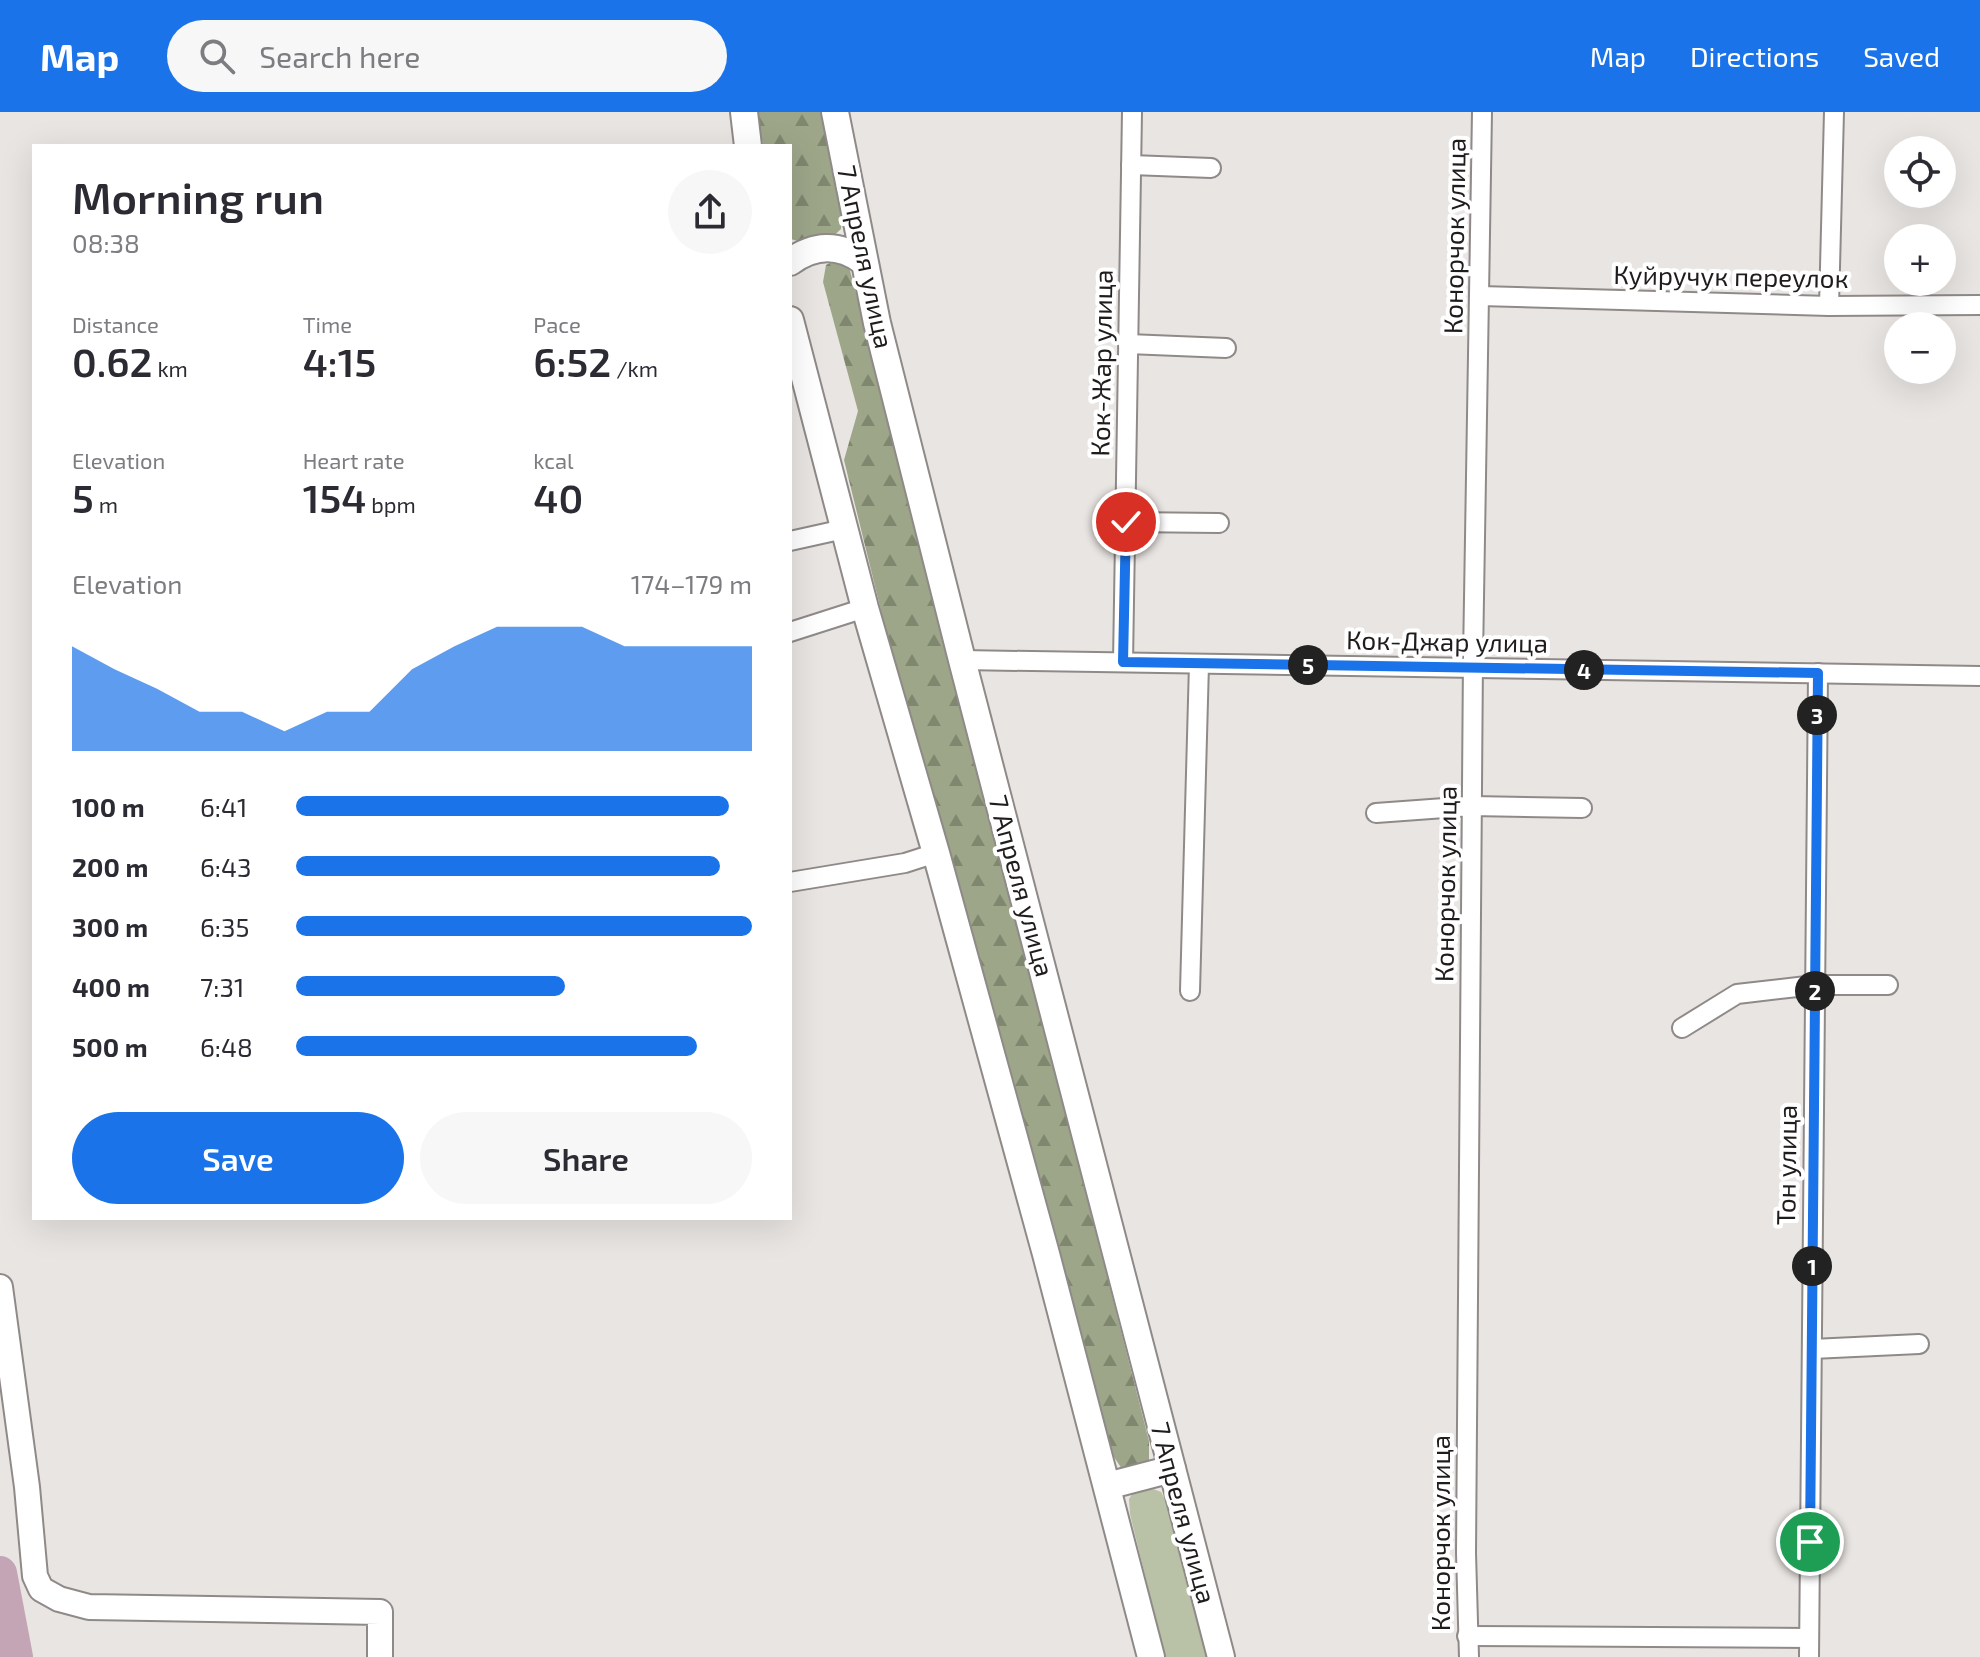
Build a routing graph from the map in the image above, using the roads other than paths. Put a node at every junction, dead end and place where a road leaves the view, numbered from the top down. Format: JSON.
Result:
{"nodes":[{"id":1,"x":744,"y":112,"type":"edge"},
{"id":2,"x":835,"y":112,"type":"edge"},
{"id":3,"x":1132,"y":112,"type":"edge"},
{"id":4,"x":1482,"y":112,"type":"edge"},
{"id":5,"x":1834,"y":112,"type":"edge"},
{"id":6,"x":748,"y":144,"type":"edge"},
{"id":7,"x":1131,"y":165,"type":"junction"},
{"id":8,"x":1211,"y":168,"type":"dead end"},
{"id":9,"x":792,"y":260,"type":"edge"},
{"id":10,"x":863,"y":261,"type":"junction"},
{"id":11,"x":1480,"y":296,"type":"junction"},
{"id":12,"x":1980,"y":305,"type":"edge"},
{"id":13,"x":1829,"y":306,"type":"junction"},
{"id":14,"x":792,"y":328,"type":"edge"},
{"id":15,"x":1128,"y":344,"type":"junction"},
{"id":16,"x":1226,"y":348,"type":"dead end"},
{"id":17,"x":1126,"y":522,"type":"junction"},
{"id":18,"x":1219,"y":523,"type":"dead end"},
{"id":19,"x":844,"y":529,"type":"junction"},
{"id":20,"x":792,"y":541,"type":"edge"},
{"id":21,"x":865,"y":608,"type":"junction"},
{"id":22,"x":792,"y":631,"type":"edge"},
{"id":23,"x":962,"y":660,"type":"junction"},
{"id":24,"x":1123,"y":662,"type":"junction"},
{"id":25,"x":1199,"y":664,"type":"junction"},
{"id":26,"x":1473,"y":668,"type":"junction"},
{"id":27,"x":1818,"y":673,"type":"junction"},
{"id":28,"x":1980,"y":676,"type":"edge"},
{"id":29,"x":1472,"y":806,"type":"junction"},
{"id":30,"x":1582,"y":808,"type":"dead end"},
{"id":31,"x":1376,"y":813,"type":"dead end"},
{"id":32,"x":936,"y":853,"type":"junction"},
{"id":33,"x":792,"y":876,"type":"edge"},
{"id":34,"x":1815,"y":985,"type":"junction"},
{"id":35,"x":1888,"y":985,"type":"dead end"},
{"id":36,"x":1190,"y":991,"type":"dead end"},
{"id":37,"x":1682,"y":1028,"type":"dead end"},
{"id":38,"x":0,"y":1287,"type":"edge"},
{"id":39,"x":1919,"y":1344,"type":"dead end"},
{"id":40,"x":1812,"y":1349,"type":"junction"},
{"id":41,"x":1172,"y":1469,"type":"junction"},
{"id":42,"x":1107,"y":1486,"type":"junction"},
{"id":43,"x":1467,"y":1636,"type":"junction"},
{"id":44,"x":1809,"y":1648,"type":"edge"},
{"id":45,"x":380,"y":1657,"type":"edge"},
{"id":46,"x":1151,"y":1657,"type":"edge"},
{"id":47,"x":1221,"y":1657,"type":"edge"},
{"id":48,"x":1469,"y":1657,"type":"edge"}],
"edges":[{"from":1,"to":6,"type":"main road"},
{"from":2,"to":10,"type":"main road","name":"7 Апреля улица"},
{"from":3,"to":7,"type":"street","name":"Кок-Жар улица"},
{"from":4,"to":11,"type":"street","name":"Конорчок улица"},
{"from":5,"to":13,"type":"street"},
{"from":7,"to":8,"type":"street"},
{"from":7,"to":15,"type":"street","name":"Кок-Жар улица"},
{"from":9,"to":10,"type":"main road"},
{"from":10,"to":23,"type":"main road","name":"7 Апреля улица"},
{"from":11,"to":13,"type":"street","name":"Куйручук переулок"},
{"from":11,"to":26,"type":"street","name":"Конорчок улица"},
{"from":12,"to":13,"type":"street","name":"Куйручук переулок"},
{"from":14,"to":19,"type":"main road"},
{"from":15,"to":16,"type":"street"},
{"from":15,"to":17,"type":"street","name":"Кок-Жар улица"},
{"from":17,"to":18,"type":"street"},
{"from":17,"to":24,"type":"street","name":"Кок-Жар улица"},
{"from":19,"to":20,"type":"street"},
{"from":19,"to":21,"type":"main road"},
{"from":21,"to":22,"type":"street"},
{"from":21,"to":32,"type":"main road"},
{"from":23,"to":24,"type":"street","name":"Кок-Джар улица"},
{"from":23,"to":41,"type":"main road","name":"7 Апреля улица"},
{"from":24,"to":25,"type":"street","name":"Кок-Джар улица"},
{"from":25,"to":26,"type":"street","name":"Кок-Джар улица"},
{"from":25,"to":36,"type":"street"},
{"from":26,"to":27,"type":"street","name":"Кок-Джар улица"},
{"from":26,"to":29,"type":"street","name":"Конорчок улица"},
{"from":27,"to":28,"type":"street","name":"Кок-Джар улица"},
{"from":27,"to":34,"type":"street","name":"Тон улица"},
{"from":29,"to":30,"type":"street"},
{"from":29,"to":31,"type":"street"},
{"from":29,"to":43,"type":"street","name":"Конорчок улица"},
{"from":32,"to":33,"type":"street"},
{"from":32,"to":42,"type":"main road"},
{"from":34,"to":35,"type":"street"},
{"from":34,"to":37,"type":"street"},
{"from":34,"to":40,"type":"street","name":"Тон улица"},
{"from":38,"to":45,"type":"street"},
{"from":39,"to":40,"type":"street"},
{"from":40,"to":44,"type":"street","name":"Тон улица"},
{"from":41,"to":42,"type":"main road"},
{"from":41,"to":47,"type":"main road","name":"7 Апреля улица"},
{"from":42,"to":46,"type":"main road"},
{"from":43,"to":44,"type":"street"},
{"from":43,"to":48,"type":"street","name":"Конорчок улица"}]}
